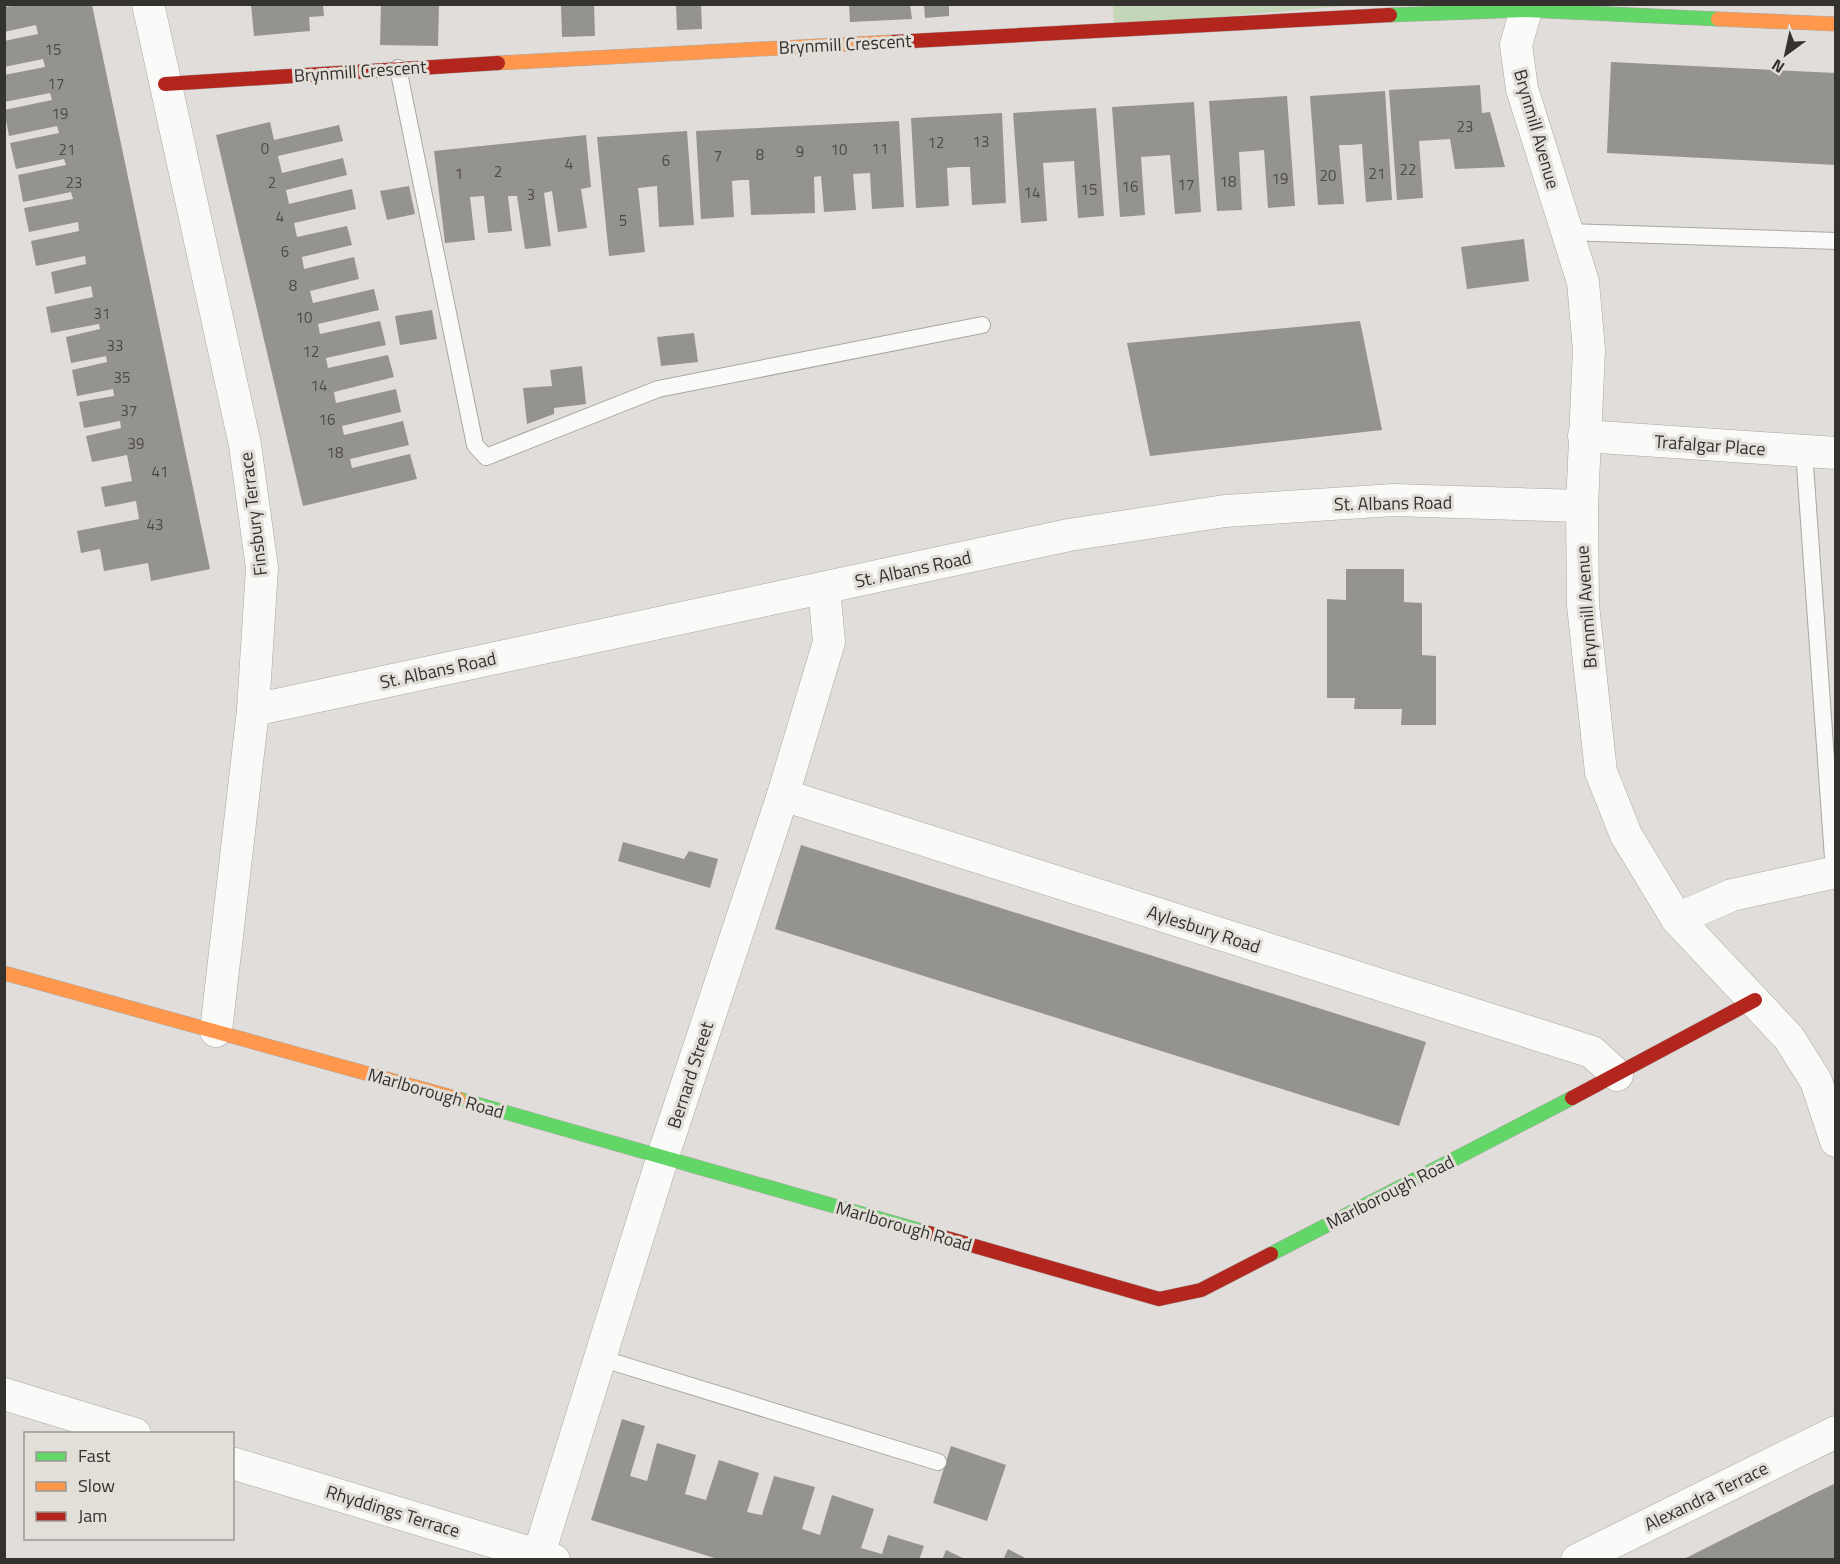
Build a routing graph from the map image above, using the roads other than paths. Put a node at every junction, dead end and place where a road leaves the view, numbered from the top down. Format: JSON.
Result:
{"nodes":[{"id":1,"x":148,"y":4,"type":"edge"},
{"id":2,"x":1529,"y":7,"type":"edge"},
{"id":3,"x":1836,"y":24,"type":"edge"},
{"id":4,"x":398,"y":68,"type":"junction"},
{"id":5,"x":165,"y":84,"type":"junction"},
{"id":6,"x":1567,"y":232,"type":"junction"},
{"id":7,"x":1836,"y":241,"type":"edge"},
{"id":8,"x":982,"y":325,"type":"dead end"},
{"id":9,"x":1584,"y":436,"type":"junction"},
{"id":10,"x":1804,"y":451,"type":"junction"},
{"id":11,"x":1836,"y":453,"type":"edge"},
{"id":12,"x":1582,"y":507,"type":"junction"},
{"id":13,"x":824,"y":588,"type":"junction"},
{"id":14,"x":253,"y":710,"type":"junction"},
{"id":15,"x":783,"y":795,"type":"junction"},
{"id":16,"x":1835,"y":872,"type":"edge"},
{"id":17,"x":1677,"y":919,"type":"junction"},
{"id":18,"x":4,"y":974,"type":"edge"},
{"id":19,"x":1755,"y":1000,"type":"junction"},
{"id":20,"x":216,"y":1031,"type":"junction"},
{"id":21,"x":1617,"y":1076,"type":"junction"},
{"id":22,"x":1826,"y":1078,"type":"edge"},
{"id":23,"x":1836,"y":1141,"type":"edge"},
{"id":24,"x":663,"y":1156,"type":"junction"},
{"id":25,"x":600,"y":1358,"type":"junction"},
{"id":26,"x":4,"y":1394,"type":"edge"},
{"id":27,"x":128,"y":1432,"type":"edge"},
{"id":28,"x":1836,"y":1432,"type":"edge"},
{"id":29,"x":938,"y":1462,"type":"dead end"},
{"id":30,"x":234,"y":1464,"type":"edge"},
{"id":31,"x":543,"y":1558,"type":"edge"},
{"id":32,"x":1576,"y":1560,"type":"edge"}],
"edges":[{"from":1,"to":5,"type":"street","name":"Finsbury Terrace"},
{"from":2,"to":3,"type":"street","name":"Brynmill Crescent"},
{"from":2,"to":4,"type":"street","name":"Brynmill Crescent"},
{"from":2,"to":6,"type":"street","name":"Brynmill Avenue"},
{"from":4,"to":5,"type":"street","name":"Brynmill Crescent"},
{"from":4,"to":8,"type":"lane"},
{"from":5,"to":14,"type":"street","name":"Finsbury Terrace"},
{"from":6,"to":7,"type":"lane"},
{"from":6,"to":9,"type":"street","name":"Brynmill Avenue"},
{"from":9,"to":10,"type":"street","name":"Trafalgar Place"},
{"from":9,"to":12,"type":"street","name":"Brynmill Avenue"},
{"from":10,"to":11,"type":"street","name":"Trafalgar Place"},
{"from":10,"to":16,"type":"lane"},
{"from":12,"to":13,"type":"street","name":"St. Albans Road"},
{"from":12,"to":17,"type":"street","name":"Brynmill Avenue"},
{"from":13,"to":14,"type":"street","name":"St. Albans Road"},
{"from":13,"to":15,"type":"street","name":"Bernard Street"},
{"from":14,"to":20,"type":"street","name":"Finsbury Terrace"},
{"from":15,"to":21,"type":"street","name":"Aylesbury Road"},
{"from":15,"to":24,"type":"street","name":"Bernard Street"},
{"from":16,"to":17,"type":"street"},
{"from":17,"to":19,"type":"street","name":"Brynmill Avenue"},
{"from":18,"to":20,"type":"street","name":"Marlborough Road"},
{"from":19,"to":21,"type":"street","name":"Marlborough Road"},
{"from":19,"to":22,"type":"street","name":"Brynmill Avenue"},
{"from":20,"to":24,"type":"street","name":"Marlborough Road"},
{"from":21,"to":24,"type":"street","name":"Marlborough Road"},
{"from":22,"to":23,"type":"street","name":"Brynmill Avenue"},
{"from":24,"to":25,"type":"street","name":"Bernard Street"},
{"from":25,"to":29,"type":"lane"},
{"from":25,"to":31,"type":"street","name":"Bernard Street"},
{"from":26,"to":27,"type":"street"},
{"from":28,"to":32,"type":"street","name":"Alexandra Terrace"},
{"from":30,"to":31,"type":"street","name":"Rhyddings Terrace"}]}
